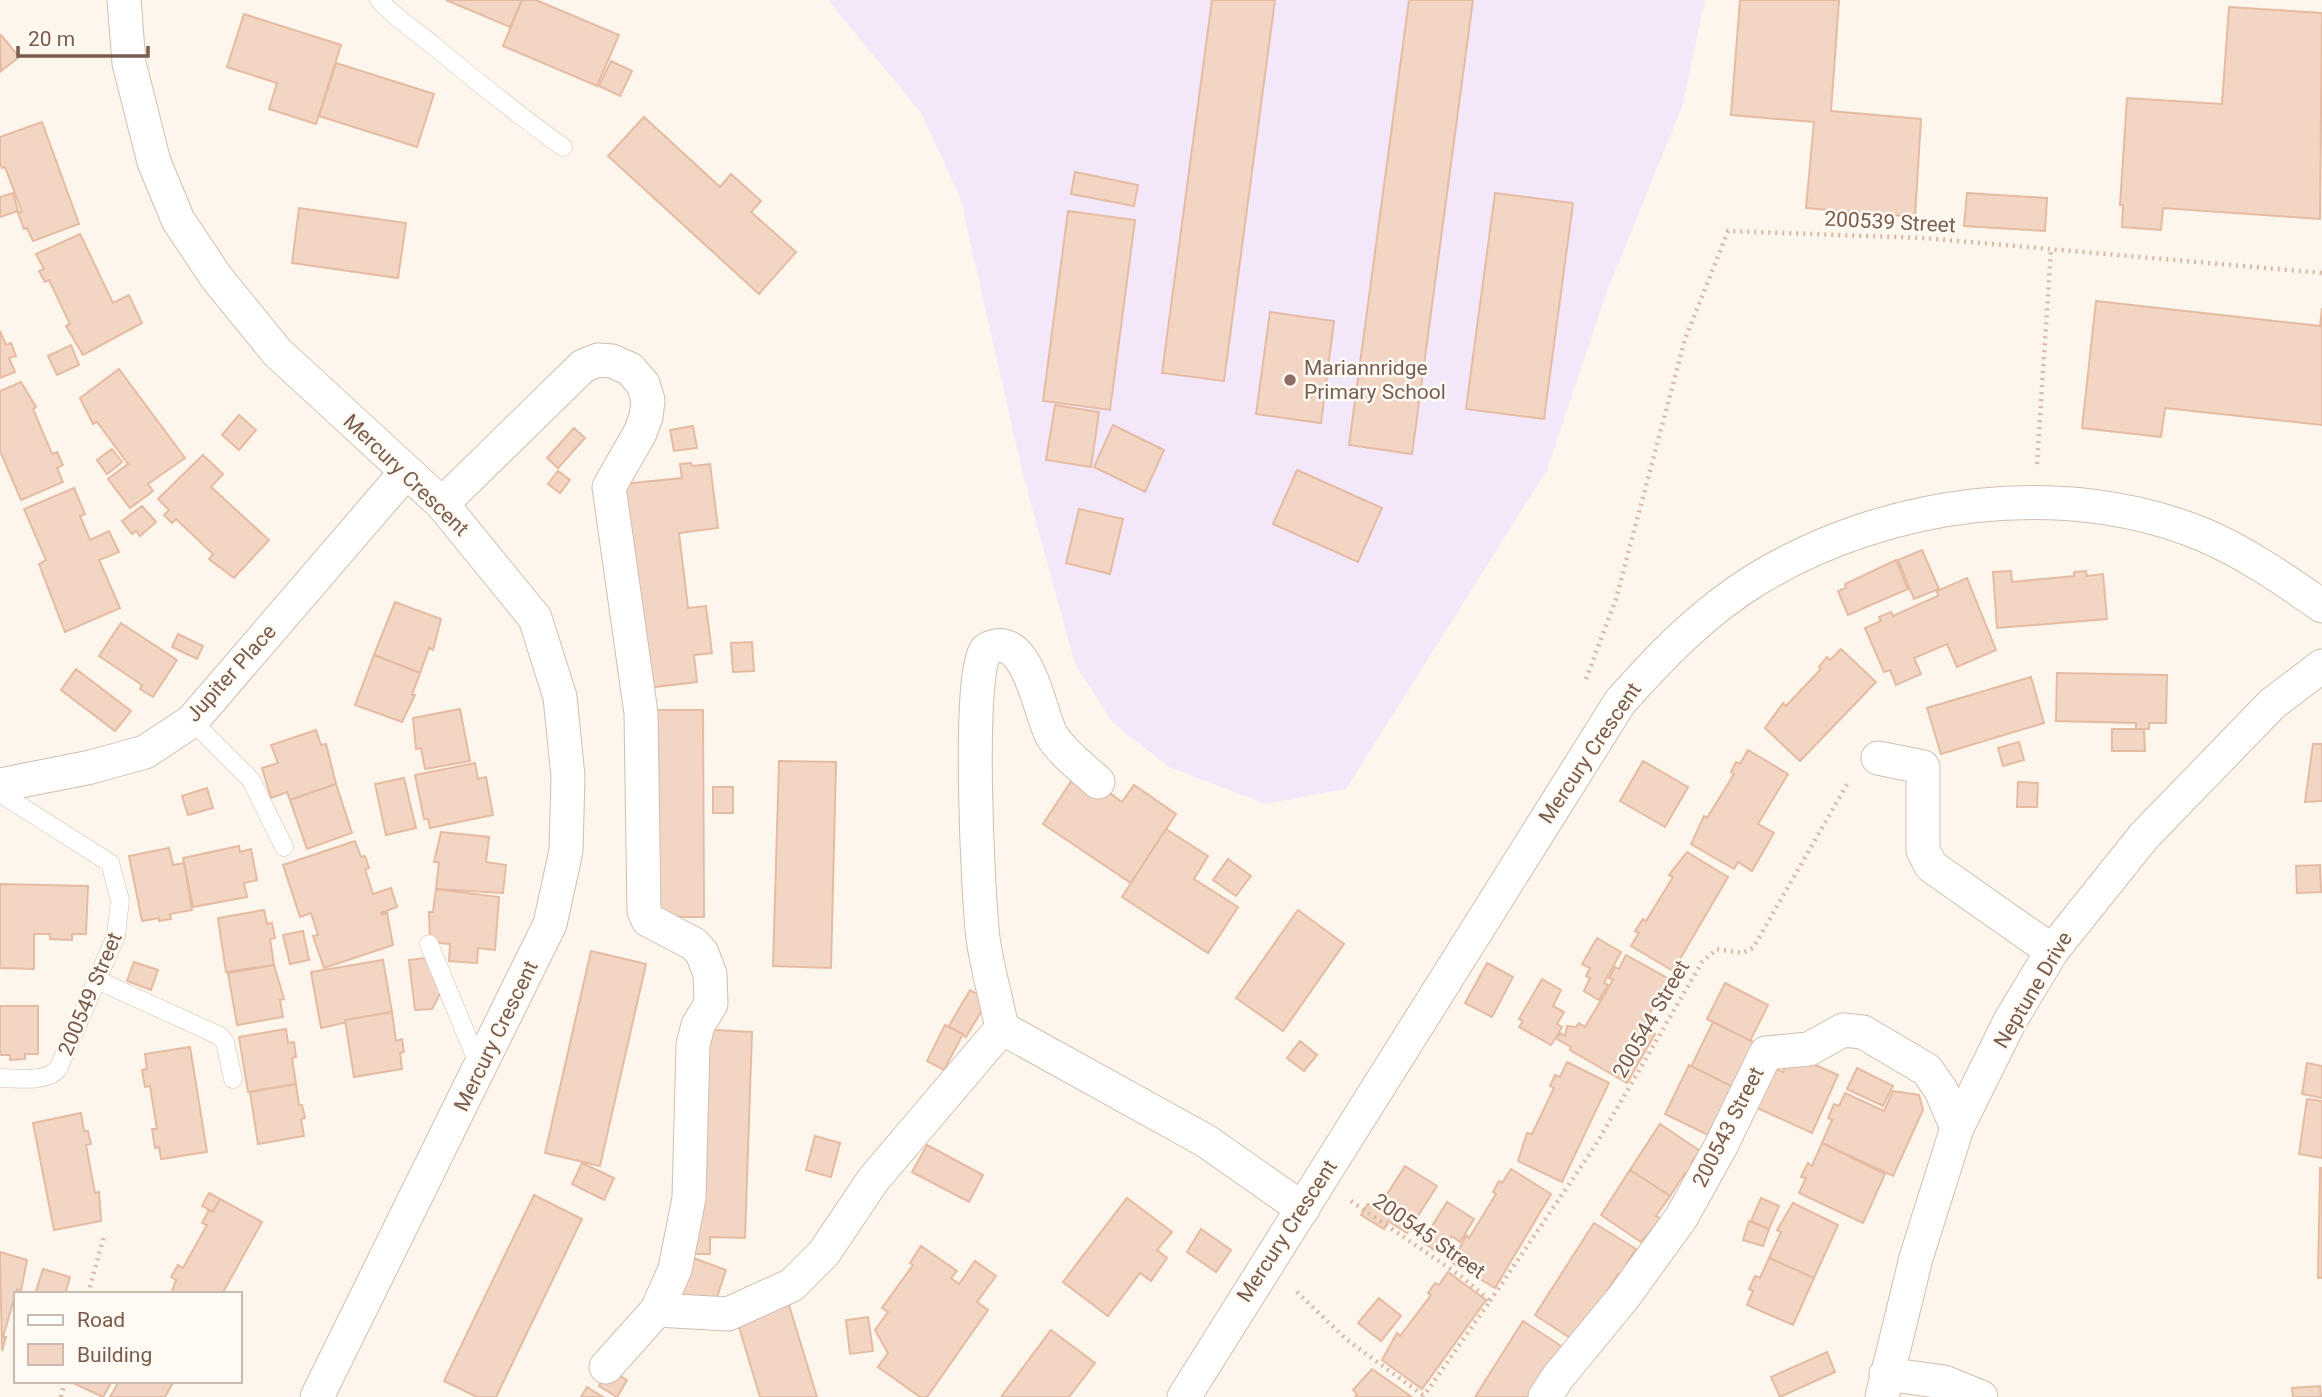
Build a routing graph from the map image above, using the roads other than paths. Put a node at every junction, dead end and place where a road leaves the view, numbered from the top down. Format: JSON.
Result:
{"nodes":[{"id":1,"x":124,"y":0,"type":"edge"},
{"id":2,"x":379,"y":0,"type":"edge"},
{"id":3,"x":563,"y":147,"type":"dead end"},
{"id":4,"x":406,"y":472,"type":"junction"},
{"id":5,"x":442,"y":504,"type":"junction"},
{"id":6,"x":2322,"y":606,"type":"edge"},
{"id":7,"x":2322,"y":666,"type":"edge"},
{"id":8,"x":192,"y":721,"type":"junction"},
{"id":9,"x":1878,"y":758,"type":"road end"},
{"id":10,"x":1098,"y":782,"type":"dead end"},
{"id":11,"x":0,"y":785,"type":"edge"},
{"id":12,"x":0,"y":793,"type":"edge"},
{"id":13,"x":284,"y":847,"type":"dead end"},
{"id":14,"x":429,"y":944,"type":"dead end"},
{"id":15,"x":2052,"y":951,"type":"junction"},
{"id":16,"x":97,"y":980,"type":"junction"},
{"id":17,"x":1002,"y":1028,"type":"junction"},
{"id":18,"x":480,"y":1068,"type":"junction"},
{"id":19,"x":0,"y":1078,"type":"edge"},
{"id":20,"x":233,"y":1079,"type":"dead end"},
{"id":21,"x":1957,"y":1128,"type":"junction"},
{"id":22,"x":1303,"y":1209,"type":"junction"},
{"id":23,"x":657,"y":1310,"type":"junction"},
{"id":24,"x":606,"y":1367,"type":"dead end"},
{"id":25,"x":1884,"y":1385,"type":"edge"},
{"id":26,"x":317,"y":1397,"type":"edge"},
{"id":27,"x":1184,"y":1397,"type":"edge"},
{"id":28,"x":1545,"y":1397,"type":"edge"},
{"id":29,"x":1981,"y":1397,"type":"edge"}],
"edges":[{"from":1,"to":4,"type":"street","name":"Mercury Crescent"},
{"from":2,"to":3,"type":"lane"},
{"from":4,"to":5,"type":"street","name":"Mercury Crescent"},
{"from":4,"to":8,"type":"street","name":"Jupiter Place"},
{"from":5,"to":18,"type":"street","name":"Mercury Crescent"},
{"from":5,"to":23,"type":"street"},
{"from":6,"to":22,"type":"street","name":"Mercury Crescent"},
{"from":7,"to":15,"type":"street","name":"Neptune Drive"},
{"from":8,"to":11,"type":"street","name":"Jupiter Place"},
{"from":8,"to":13,"type":"lane"},
{"from":9,"to":15,"type":"street"},
{"from":10,"to":17,"type":"street"},
{"from":12,"to":16,"type":"lane","name":"200549 Street"},
{"from":14,"to":18,"type":"lane"},
{"from":15,"to":21,"type":"street","name":"Neptune Drive"},
{"from":16,"to":19,"type":"lane","name":"200549 Street"},
{"from":16,"to":20,"type":"lane"},
{"from":17,"to":22,"type":"street"},
{"from":17,"to":23,"type":"street"},
{"from":18,"to":26,"type":"street","name":"Mercury Crescent"},
{"from":21,"to":25,"type":"street","name":"Neptune Drive"},
{"from":21,"to":28,"type":"street","name":"200543 Street"},
{"from":22,"to":27,"type":"street","name":"Mercury Crescent"},
{"from":23,"to":24,"type":"street"},
{"from":25,"to":29,"type":"street"}]}
